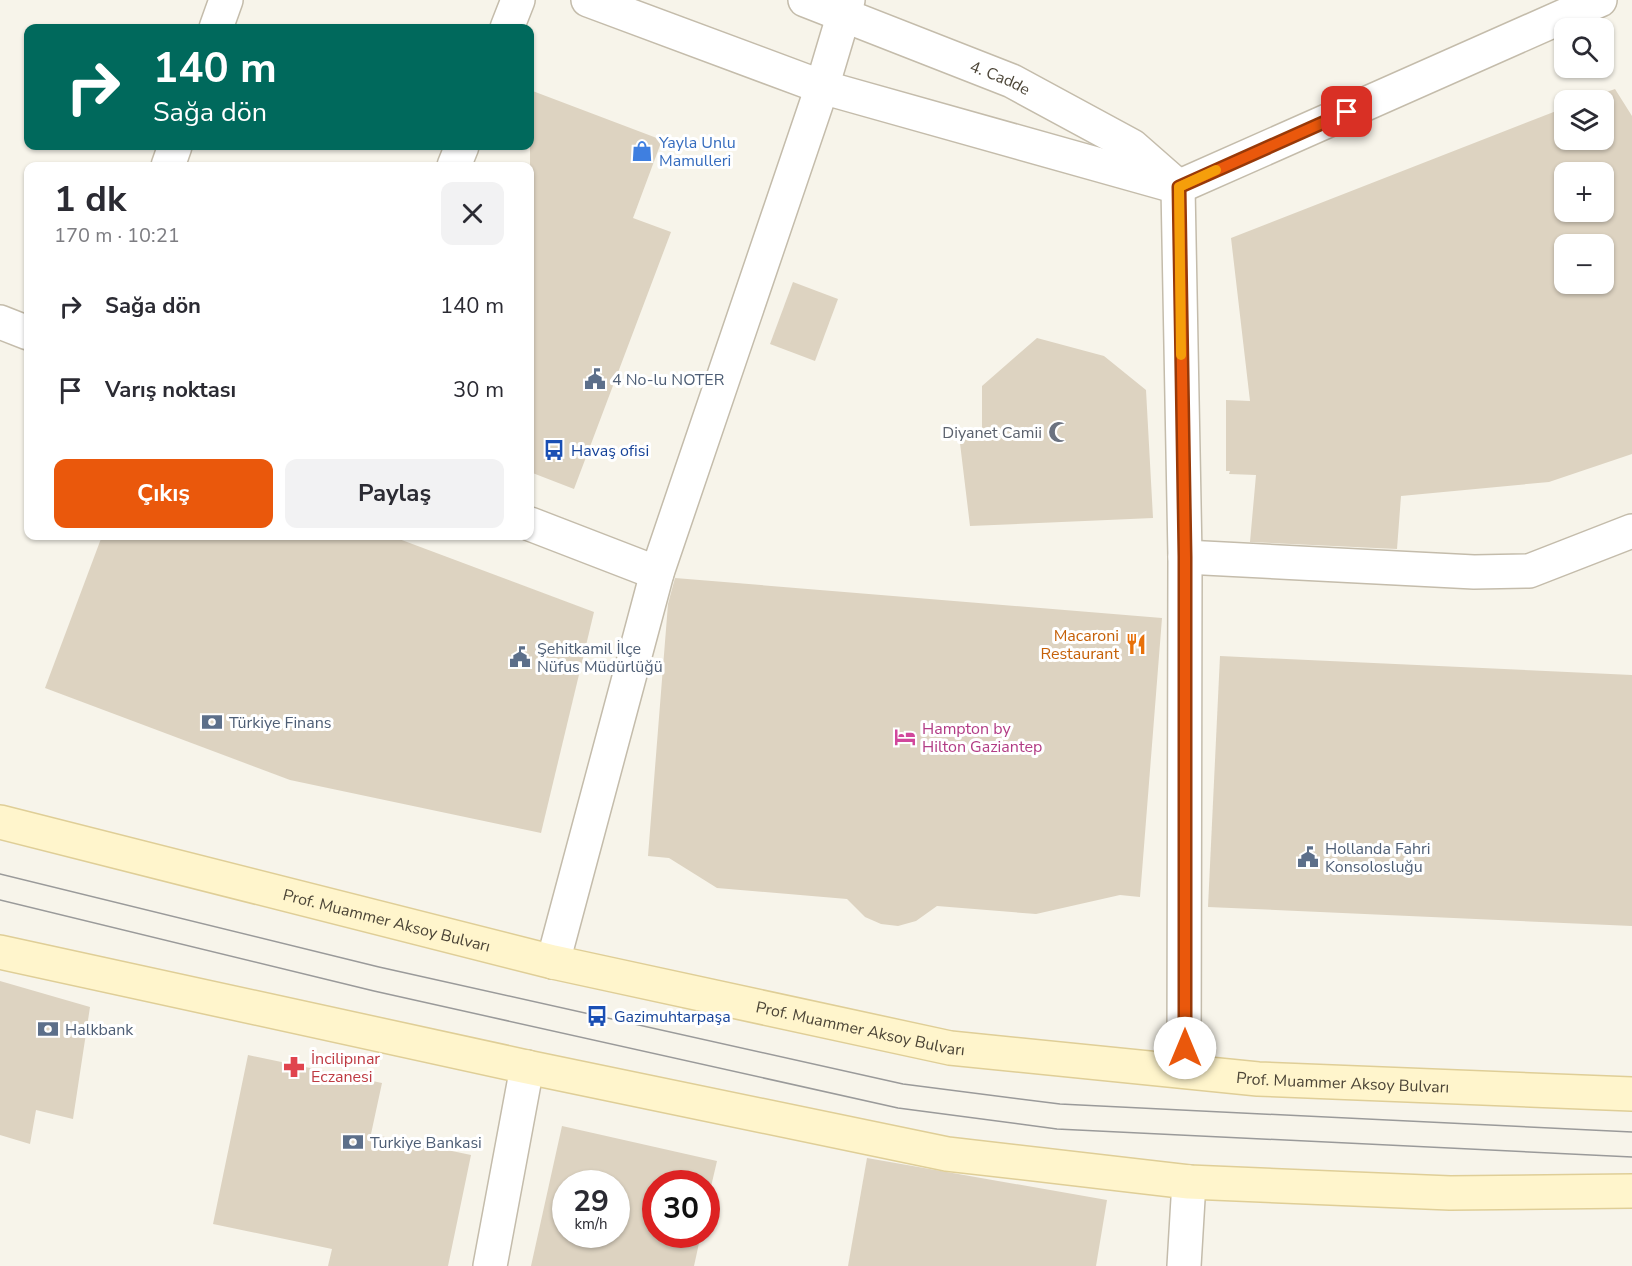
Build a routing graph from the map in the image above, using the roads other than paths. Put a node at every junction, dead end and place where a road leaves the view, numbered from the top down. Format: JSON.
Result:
{"nodes":[{"id":1,"x":226,"y":0,"type":"edge"},
{"id":2,"x":518,"y":0,"type":"edge"},
{"id":3,"x":588,"y":0,"type":"edge"},
{"id":4,"x":804,"y":0,"type":"edge"},
{"id":5,"x":1600,"y":0,"type":"edge"},
{"id":6,"x":846,"y":7,"type":"edge"},
{"id":7,"x":217,"y":24,"type":"edge"},
{"id":8,"x":509,"y":24,"type":"edge"},
{"id":9,"x":822,"y":87,"type":"junction"},
{"id":10,"x":1179,"y":187,"type":"junction"},
{"id":11,"x":0,"y":322,"type":"edge"},
{"id":12,"x":24,"y":331,"type":"edge"},
{"id":13,"x":534,"y":526,"type":"edge"},
{"id":14,"x":1632,"y":531,"type":"edge"},
{"id":15,"x":1185,"y":557,"type":"junction"},
{"id":16,"x":657,"y":573,"type":"junction"},
{"id":17,"x":0,"y":822,"type":"edge"},
{"id":18,"x":0,"y":952,"type":"edge"},
{"id":19,"x":553,"y":962,"type":"junction"},
{"id":20,"x":527,"y":1067,"type":"junction"},
{"id":21,"x":1185,"y":1071,"type":"junction"},
{"id":22,"x":1632,"y":1094,"type":"edge"},
{"id":23,"x":1189,"y":1182,"type":"junction"},
{"id":24,"x":1632,"y":1191,"type":"edge"},
{"id":25,"x":490,"y":1266,"type":"edge"},
{"id":26,"x":1184,"y":1266,"type":"edge"}],
"edges":[{"from":1,"to":7,"type":"street"},
{"from":2,"to":8,"type":"street"},
{"from":3,"to":9,"type":"street"},
{"from":4,"to":6,"type":"street","name":"4. Cadde"},
{"from":5,"to":10,"type":"street"},
{"from":6,"to":9,"type":"street"},
{"from":6,"to":10,"type":"street","name":"4. Cadde"},
{"from":9,"to":10,"type":"street"},
{"from":9,"to":16,"type":"street"},
{"from":10,"to":15,"type":"street"},
{"from":11,"to":12,"type":"street"},
{"from":13,"to":16,"type":"street"},
{"from":14,"to":15,"type":"street"},
{"from":15,"to":21,"type":"street"},
{"from":16,"to":19,"type":"street"},
{"from":17,"to":19,"type":"main road","name":"Prof. Muammer Aksoy Bulvarı"},
{"from":18,"to":20,"type":"main road"},
{"from":19,"to":21,"type":"main road","name":"Prof. Muammer Aksoy Bulvarı"},
{"from":20,"to":23,"type":"main road"},
{"from":20,"to":25,"type":"street"},
{"from":21,"to":22,"type":"main road","name":"Prof. Muammer Aksoy Bulvarı"},
{"from":23,"to":24,"type":"main road"},
{"from":23,"to":26,"type":"street"}]}
